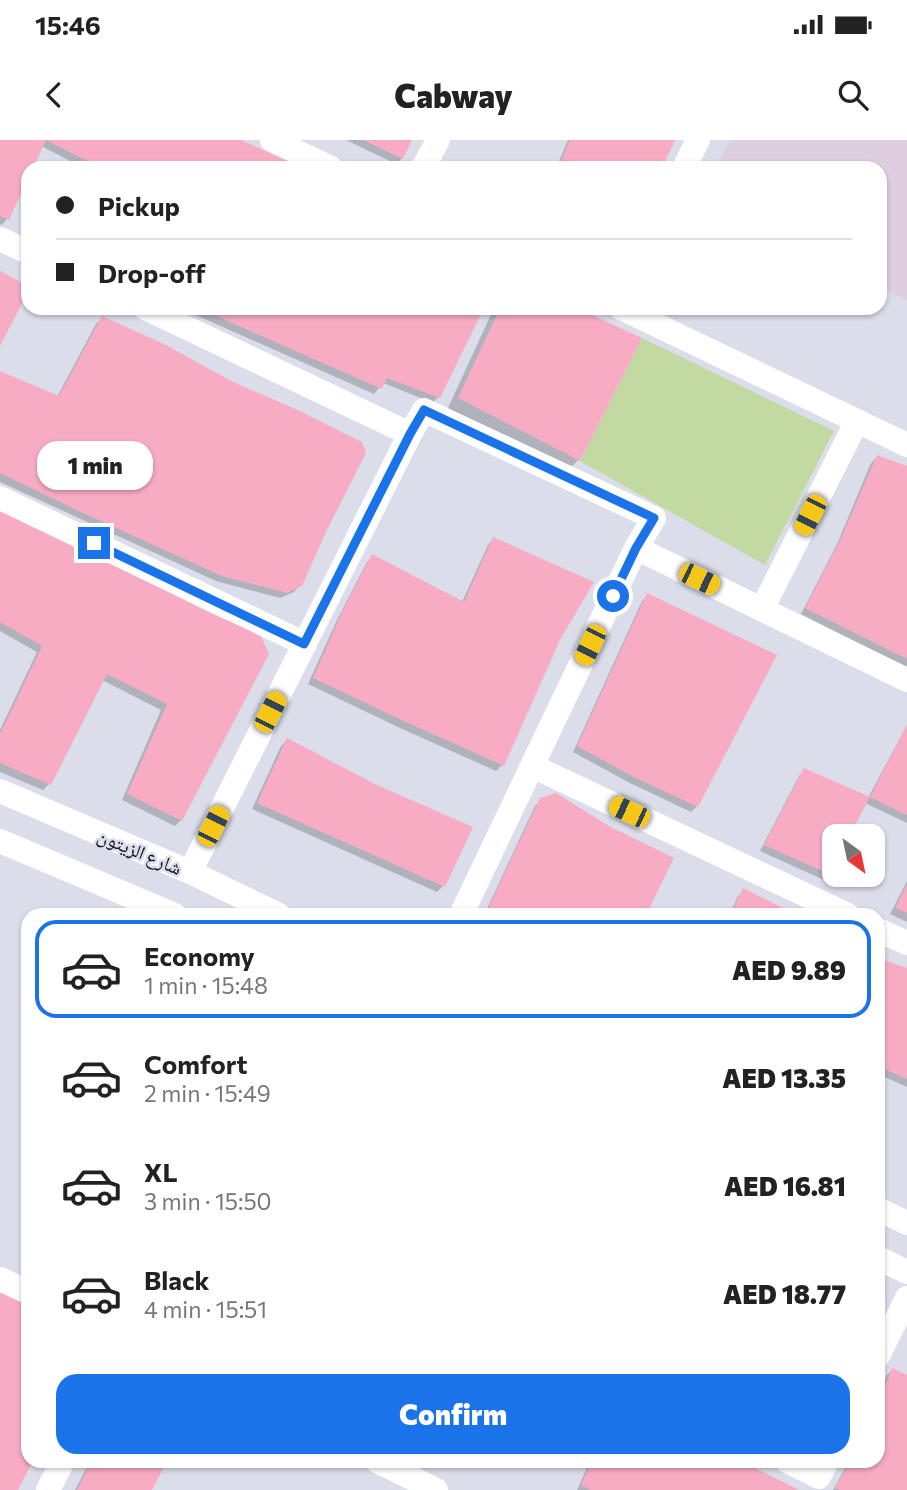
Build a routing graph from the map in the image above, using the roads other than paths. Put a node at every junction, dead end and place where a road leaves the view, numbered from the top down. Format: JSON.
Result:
{"nodes":[{"id":1,"x":272,"y":140,"type":"edge"},
{"id":2,"x":438,"y":140,"type":"edge"},
{"id":3,"x":698,"y":140,"type":"edge"},
{"id":4,"x":316,"y":161,"type":"edge"},
{"id":5,"x":427,"y":161,"type":"edge"},
{"id":6,"x":688,"y":161,"type":"edge"},
{"id":7,"x":0,"y":239,"type":"edge"},
{"id":8,"x":21,"y":249,"type":"edge"},
{"id":9,"x":160,"y":315,"type":"edge"},
{"id":10,"x":636,"y":315,"type":"edge"},
{"id":11,"x":857,"y":421,"type":"junction"},
{"id":12,"x":410,"y":434,"type":"junction"},
{"id":13,"x":907,"y":445,"type":"edge"},
{"id":14,"x":0,"y":498,"type":"edge"},
{"id":15,"x":636,"y":548,"type":"junction"},
{"id":16,"x":762,"y":610,"type":"junction"},
{"id":17,"x":304,"y":644,"type":"junction"},
{"id":18,"x":907,"y":680,"type":"edge"},
{"id":19,"x":532,"y":766,"type":"junction"},
{"id":20,"x":0,"y":791,"type":"edge"},
{"id":21,"x":0,"y":841,"type":"edge"},
{"id":22,"x":190,"y":872,"type":"junction"},
{"id":23,"x":158,"y":908,"type":"edge"},
{"id":24,"x":265,"y":908,"type":"edge"},
{"id":25,"x":464,"y":908,"type":"edge"},
{"id":26,"x":833,"y":908,"type":"edge"},
{"id":27,"x":885,"y":933,"type":"edge"},
{"id":28,"x":907,"y":943,"type":"edge"},
{"id":29,"x":885,"y":1212,"type":"edge"},
{"id":30,"x":907,"y":1223,"type":"edge"},
{"id":31,"x":885,"y":1261,"type":"edge"},
{"id":32,"x":907,"y":1272,"type":"edge"},
{"id":33,"x":0,"y":1279,"type":"edge"},
{"id":34,"x":21,"y":1289,"type":"edge"},
{"id":35,"x":907,"y":1298,"type":"edge"},
{"id":36,"x":885,"y":1342,"type":"edge"},
{"id":37,"x":59,"y":1468,"type":"edge"},
{"id":38,"x":391,"y":1468,"type":"edge"},
{"id":39,"x":801,"y":1468,"type":"edge"},
{"id":40,"x":824,"y":1468,"type":"edge"},
{"id":41,"x":48,"y":1490,"type":"edge"},
{"id":42,"x":436,"y":1490,"type":"edge"}],
"edges":[{"from":1,"to":4,"type":"street"},
{"from":2,"to":5,"type":"street"},
{"from":3,"to":6,"type":"street"},
{"from":7,"to":8,"type":"street"},
{"from":9,"to":12,"type":"street"},
{"from":10,"to":11,"type":"street"},
{"from":11,"to":13,"type":"street"},
{"from":11,"to":16,"type":"street"},
{"from":12,"to":15,"type":"street"},
{"from":12,"to":17,"type":"street"},
{"from":14,"to":17,"type":"street"},
{"from":15,"to":16,"type":"street"},
{"from":15,"to":19,"type":"street"},
{"from":16,"to":18,"type":"street"},
{"from":17,"to":22,"type":"street"},
{"from":19,"to":25,"type":"street"},
{"from":19,"to":26,"type":"street"},
{"from":20,"to":22,"type":"street","name":"شارع الزيتون"},
{"from":21,"to":23,"type":"street"},
{"from":22,"to":24,"type":"street","name":"شارع الزيتون"},
{"from":27,"to":28,"type":"street"},
{"from":29,"to":30,"type":"street"},
{"from":31,"to":32,"type":"street"},
{"from":33,"to":34,"type":"street"},
{"from":35,"to":36,"type":"street"},
{"from":37,"to":41,"type":"street"},
{"from":38,"to":42,"type":"street"},
{"from":39,"to":40,"type":"street"}]}
